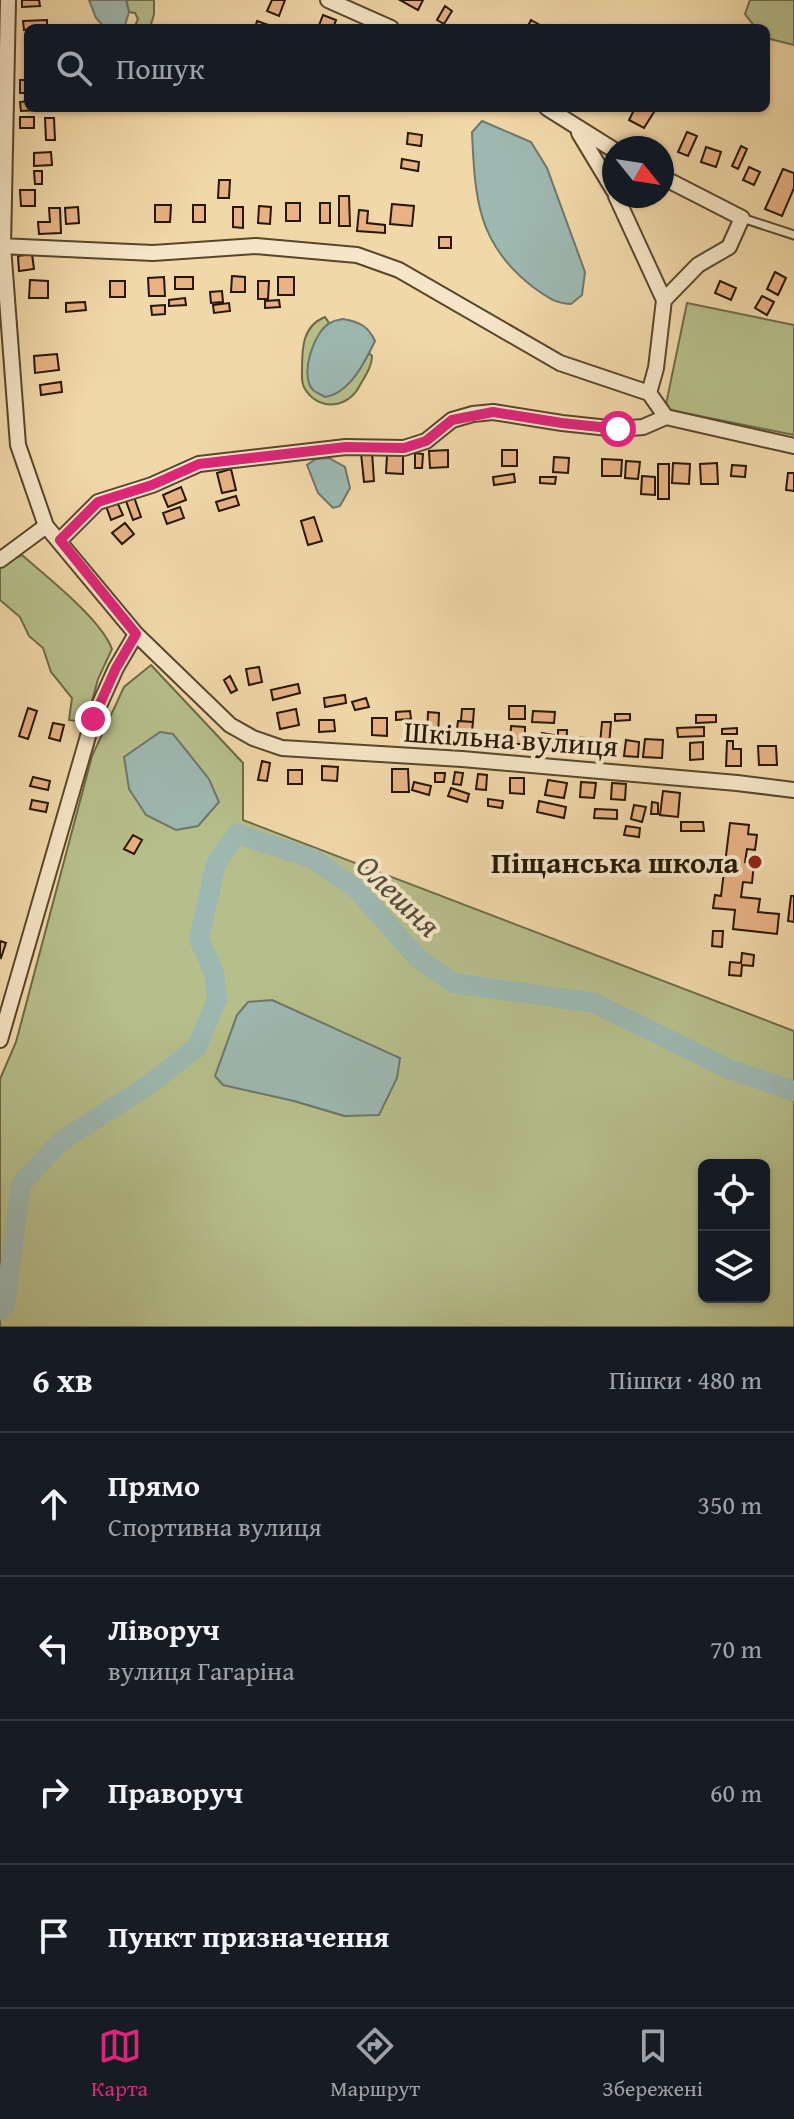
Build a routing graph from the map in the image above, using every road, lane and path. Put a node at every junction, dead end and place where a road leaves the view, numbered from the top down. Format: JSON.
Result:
{"nodes":[{"id":1,"x":8,"y":0,"type":"edge"},
{"id":2,"x":328,"y":0,"type":"edge"},
{"id":3,"x":382,"y":24,"type":"edge"},
{"id":4,"x":553,"y":112,"type":"edge"},
{"id":5,"x":574,"y":126,"type":"junction"},
{"id":6,"x":602,"y":143,"type":"edge"},
{"id":7,"x":602,"y":169,"type":"edge"},
{"id":8,"x":674,"y":183,"type":"edge"},
{"id":9,"x":621,"y":208,"type":"edge"},
{"id":10,"x":742,"y":218,"type":"junction"},
{"id":11,"x":794,"y":235,"type":"edge"},
{"id":12,"x":1,"y":246,"type":"edge"},
{"id":13,"x":664,"y":300,"type":"junction"},
{"id":14,"x":649,"y":393,"type":"junction"},
{"id":15,"x":666,"y":417,"type":"junction"},
{"id":16,"x":0,"y":445,"type":"edge"},
{"id":17,"x":18,"y":445,"type":"junction"},
{"id":18,"x":794,"y":446,"type":"edge"},
{"id":19,"x":46,"y":526,"type":"junction"},
{"id":20,"x":60,"y":540,"type":"junction"},
{"id":21,"x":0,"y":560,"type":"edge"},
{"id":22,"x":136,"y":634,"type":"junction"},
{"id":23,"x":794,"y":790,"type":"edge"},
{"id":24,"x":1,"y":1035,"type":"edge"}],
"edges":[{"from":1,"to":12,"type":"street"},
{"from":2,"to":3,"type":"street"},
{"from":4,"to":5,"type":"street"},
{"from":5,"to":6,"type":"street"},
{"from":5,"to":7,"type":"street"},
{"from":8,"to":10,"type":"street"},
{"from":9,"to":13,"type":"street"},
{"from":10,"to":11,"type":"lane"},
{"from":10,"to":13,"type":"street"},
{"from":12,"to":14,"type":"street"},
{"from":12,"to":17,"type":"street"},
{"from":13,"to":14,"type":"street"},
{"from":14,"to":15,"type":"street"},
{"from":15,"to":18,"type":"street"},
{"from":15,"to":20,"type":"street"},
{"from":16,"to":17,"type":"street"},
{"from":17,"to":19,"type":"street"},
{"from":19,"to":20,"type":"street","name":"Шкільна вулиця"},
{"from":19,"to":21,"type":"street"},
{"from":20,"to":22,"type":"street","name":"Шкільна вулиця"},
{"from":22,"to":23,"type":"street","name":"Шкільна вулиця"},
{"from":22,"to":24,"type":"street"}]}
